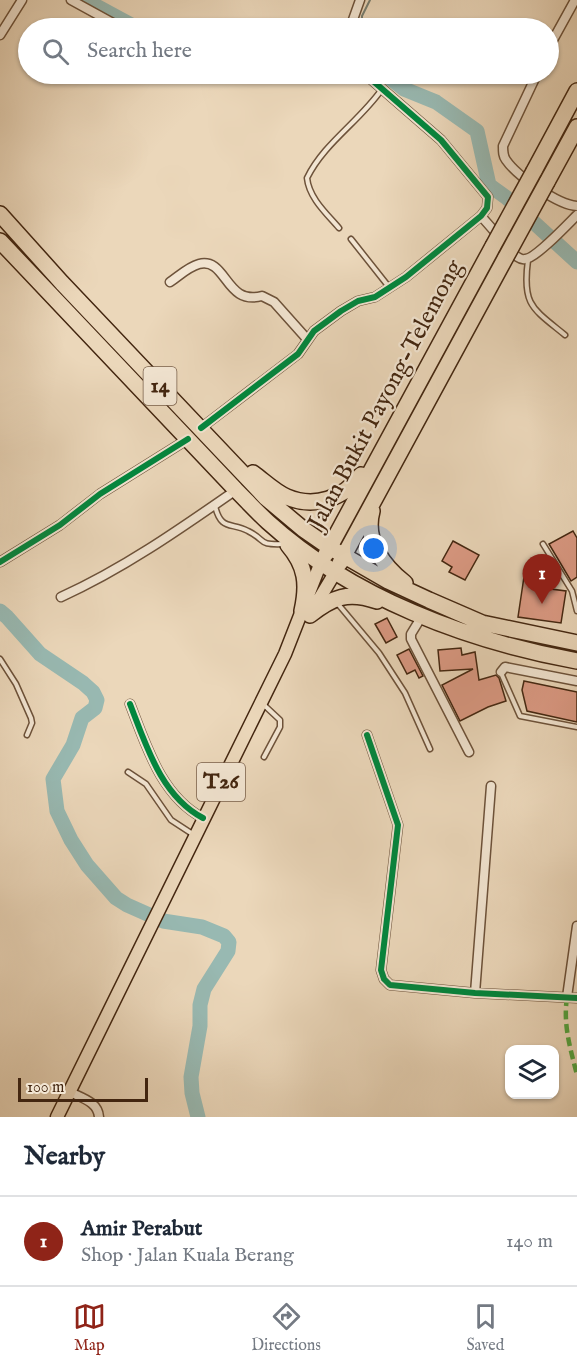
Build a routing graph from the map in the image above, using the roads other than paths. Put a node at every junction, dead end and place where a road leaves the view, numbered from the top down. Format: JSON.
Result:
{"nodes":[{"id":1,"x":22,"y":0,"type":"edge"},
{"id":2,"x":71,"y":0,"type":"edge"},
{"id":3,"x":360,"y":0,"type":"edge"},
{"id":4,"x":575,"y":0,"type":"edge"},
{"id":5,"x":104,"y":18,"type":"edge"},
{"id":6,"x":354,"y":18,"type":"edge"},
{"id":7,"x":559,"y":30,"type":"edge"},
{"id":8,"x":0,"y":35,"type":"edge"},
{"id":9,"x":376,"y":84,"type":"edge"},
{"id":10,"x":532,"y":84,"type":"edge"},
{"id":11,"x":382,"y":89,"type":"junction"},
{"id":12,"x":577,"y":91,"type":"edge"},
{"id":13,"x":577,"y":128,"type":"edge"},
{"id":14,"x":577,"y":206,"type":"edge"},
{"id":15,"x":0,"y":214,"type":"edge"},
{"id":16,"x":577,"y":215,"type":"edge"},
{"id":17,"x":481,"y":216,"type":"junction"},
{"id":18,"x":339,"y":228,"type":"dead end"},
{"id":19,"x":351,"y":239,"type":"dead end"},
{"id":20,"x":0,"y":241,"type":"edge"},
{"id":21,"x":528,"y":259,"type":"junction"},
{"id":22,"x":170,"y":282,"type":"dead end"},
{"id":23,"x":389,"y":288,"type":"junction"},
{"id":24,"x":565,"y":335,"type":"dead end"},
{"id":25,"x":307,"y":339,"type":"junction"},
{"id":26,"x":406,"y":405,"type":"junction"},
{"id":27,"x":201,"y":428,"type":"junction"},
{"id":28,"x":188,"y":439,"type":"junction"},
{"id":29,"x":215,"y":444,"type":"junction"},
{"id":30,"x":236,"y":490,"type":"junction"},
{"id":31,"x":375,"y":500,"type":"junction"},
{"id":32,"x":214,"y":505,"type":"junction"},
{"id":33,"x":269,"y":523,"type":"junction"},
{"id":34,"x":287,"y":544,"type":"junction"},
{"id":35,"x":543,"y":544,"type":"dead end"},
{"id":36,"x":329,"y":547,"type":"junction"},
{"id":37,"x":344,"y":556,"type":"junction"},
{"id":38,"x":0,"y":562,"type":"edge"},
{"id":39,"x":321,"y":562,"type":"junction"},
{"id":40,"x":336,"y":571,"type":"junction"},
{"id":41,"x":61,"y":597,"type":"dead end"},
{"id":42,"x":334,"y":599,"type":"junction"},
{"id":43,"x":429,"y":600,"type":"junction"},
{"id":44,"x":577,"y":611,"type":"edge"},
{"id":45,"x":306,"y":613,"type":"junction"},
{"id":46,"x":422,"y":616,"type":"junction"},
{"id":47,"x":577,"y":644,"type":"edge"},
{"id":48,"x":0,"y":659,"type":"edge"},
{"id":49,"x":573,"y":661,"type":"edge"},
{"id":50,"x":501,"y":672,"type":"joint"},
{"id":51,"x":565,"y":678,"type":"junction"},
{"id":52,"x":577,"y":681,"type":"edge"},
{"id":53,"x":261,"y":703,"type":"junction"},
{"id":54,"x":130,"y":704,"type":"dead end"},
{"id":55,"x":577,"y":727,"type":"edge"},
{"id":56,"x":27,"y":735,"type":"dead end"},
{"id":57,"x":367,"y":735,"type":"dead end"},
{"id":58,"x":430,"y":749,"type":"dead end"},
{"id":59,"x":469,"y":752,"type":"dead end"},
{"id":60,"x":264,"y":757,"type":"dead end"},
{"id":61,"x":128,"y":772,"type":"dead end"},
{"id":62,"x":491,"y":786,"type":"dead end"},
{"id":63,"x":203,"y":818,"type":"junction"},
{"id":64,"x":194,"y":835,"type":"junction"},
{"id":65,"x":577,"y":926,"type":"edge"},
{"id":66,"x":475,"y":993,"type":"junction"},
{"id":67,"x":567,"y":997,"type":"junction"},
{"id":68,"x":577,"y":998,"type":"edge"},
{"id":69,"x":70,"y":1092,"type":"junction"},
{"id":70,"x":57,"y":1117,"type":"edge"},
{"id":71,"x":99,"y":1117,"type":"edge"}],
"edges":[{"from":1,"to":8,"type":"street"},
{"from":2,"to":5,"type":"street"},
{"from":3,"to":6,"type":"street"},
{"from":4,"to":7,"type":"street"},
{"from":9,"to":11,"type":"street"},
{"from":10,"to":14,"type":"street"},
{"from":11,"to":17,"type":"street"},
{"from":11,"to":18,"type":"lane"},
{"from":12,"to":26,"type":"highway","name":"Jalan Bukit Payong-Telemong","bridge":true},
{"from":13,"to":31,"type":"highway","name":"Jalan Bukit Payong-Telemong","bridge":true},
{"from":15,"to":27,"type":"highway","number":"14"},
{"from":16,"to":21,"type":"street"},
{"from":17,"to":21,"type":"street"},
{"from":17,"to":23,"type":"street"},
{"from":19,"to":23,"type":"lane"},
{"from":20,"to":28,"type":"highway","number":"14"},
{"from":21,"to":24,"type":"lane"},
{"from":22,"to":25,"type":"street"},
{"from":23,"to":25,"type":"street"},
{"from":25,"to":27,"type":"street"},
{"from":26,"to":29,"type":"highway"},
{"from":26,"to":36,"type":"highway","name":"Jalan Bukit Payong-Telemong"},
{"from":27,"to":29,"type":"highway","number":"14"},
{"from":28,"to":30,"type":"highway","number":"14"},
{"from":28,"to":38,"type":"street"},
{"from":29,"to":36,"type":"highway","number":"14"},
{"from":30,"to":32,"type":"street"},
{"from":30,"to":33,"type":"highway","number":"14"},
{"from":31,"to":37,"type":"highway","name":"Jalan Bukit Payong-Telemong"},
{"from":31,"to":43,"type":"highway"},
{"from":32,"to":34,"type":"lane"},
{"from":32,"to":41,"type":"street"},
{"from":33,"to":34,"type":"highway"},
{"from":33,"to":39,"type":"highway","number":"14"},
{"from":34,"to":45,"type":"highway"},
{"from":35,"to":44,"type":"lane"},
{"from":36,"to":37,"type":"highway","number":"14"},
{"from":36,"to":39,"type":"highway","name":"Jalan Bukit Payong-Telemong"},
{"from":37,"to":40,"type":"highway","name":"Jalan Bukit Payong-Telemong"},
{"from":37,"to":43,"type":"highway","number":"14"},
{"from":39,"to":40,"type":"highway","number":"14"},
{"from":39,"to":45,"type":"main road"},
{"from":40,"to":45,"type":"main road"},
{"from":40,"to":46,"type":"highway","number":"14"},
{"from":42,"to":45,"type":"highway"},
{"from":42,"to":46,"type":"highway"},
{"from":42,"to":58,"type":"lane"},
{"from":43,"to":47,"type":"highway","number":"14"},
{"from":45,"to":53,"type":"main road","number":"T26"},
{"from":46,"to":49,"type":"highway","number":"14"},
{"from":46,"to":59,"type":"street"},
{"from":48,"to":56,"type":"lane"},
{"from":49,"to":51,"type":"street"},
{"from":50,"to":51,"type":"street"},
{"from":50,"to":55,"type":"lane"},
{"from":51,"to":52,"type":"street"},
{"from":53,"to":60,"type":"lane"},
{"from":53,"to":63,"type":"main road","number":"T26"},
{"from":54,"to":63,"type":"street"},
{"from":57,"to":66,"type":"street"},
{"from":61,"to":64,"type":"lane"},
{"from":62,"to":66,"type":"street"},
{"from":63,"to":64,"type":"main road","number":"T26"},
{"from":64,"to":69,"type":"main road","number":"T26"},
{"from":65,"to":67,"type":"street"},
{"from":66,"to":67,"type":"street"},
{"from":67,"to":68,"type":"street"},
{"from":69,"to":70,"type":"main road","number":"T26"},
{"from":69,"to":71,"type":"street"}]}
